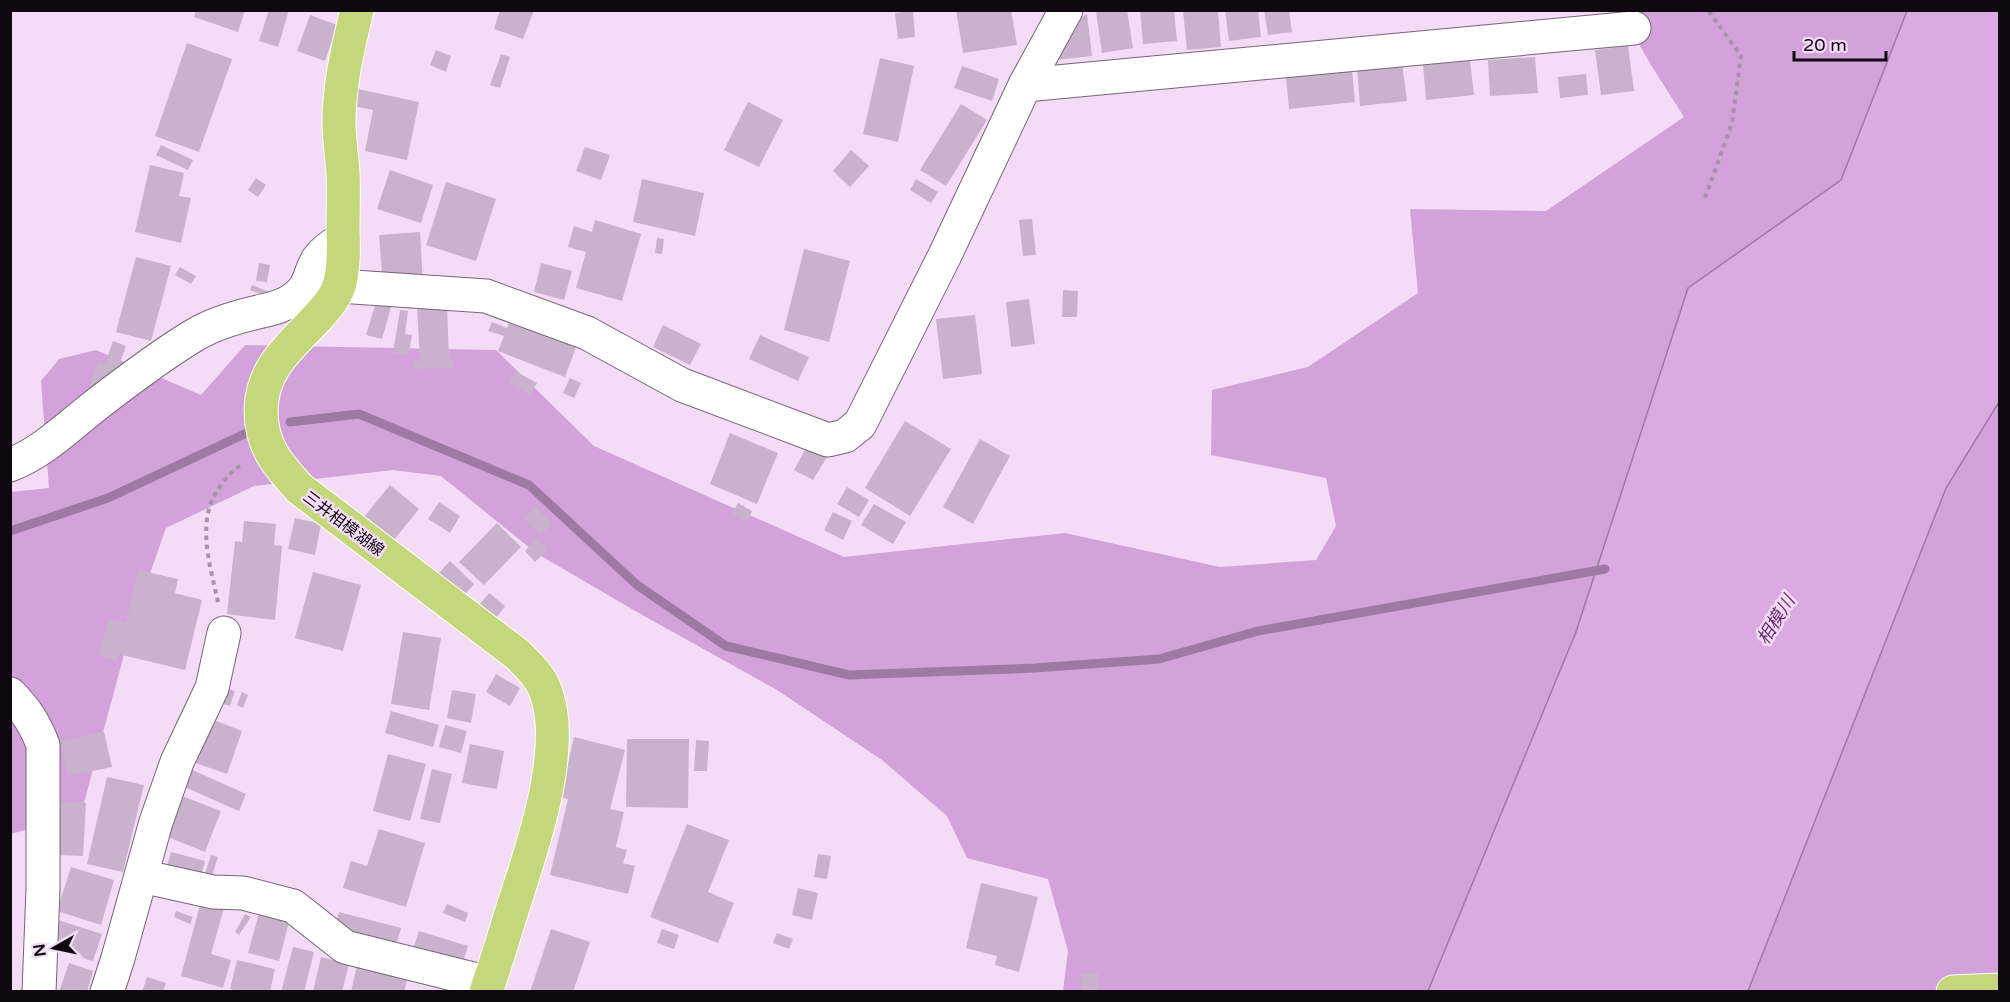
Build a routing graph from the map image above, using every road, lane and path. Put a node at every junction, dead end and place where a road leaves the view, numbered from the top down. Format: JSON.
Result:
{"nodes":[{"id":1,"x":357,"y":10,"type":"edge"},
{"id":2,"x":1066,"y":10,"type":"edge"},
{"id":3,"x":1708,"y":10,"type":"edge"},
{"id":4,"x":1634,"y":28,"type":"dead end"},
{"id":5,"x":1025,"y":85,"type":"junction"},
{"id":6,"x":1704,"y":198,"type":"dead end"},
{"id":7,"x":344,"y":239,"type":"junction"},
{"id":8,"x":339,"y":286,"type":"junction"},
{"id":9,"x":270,"y":453,"type":"junction"},
{"id":10,"x":10,"y":465,"type":"edge"},
{"id":11,"x":224,"y":633,"type":"joint"},
{"id":12,"x":10,"y":694,"type":"edge"},
{"id":13,"x":141,"y":876,"type":"junction"},
{"id":14,"x":488,"y":987,"type":"edge"},
{"id":15,"x":2000,"y":990,"type":"edge"},
{"id":16,"x":39,"y":992,"type":"edge"},
{"id":17,"x":107,"y":992,"type":"edge"},
{"id":18,"x":1953,"y":992,"type":"edge"}],
"edges":[{"from":1,"to":7,"type":"main road","name":"三井相模湖線"},
{"from":2,"to":5,"type":"street"},
{"from":3,"to":6,"type":"path"},
{"from":4,"to":5,"type":"street"},
{"from":5,"to":8,"type":"street"},
{"from":7,"to":8,"type":"main road","name":"三井相模湖線"},
{"from":7,"to":10,"type":"street"},
{"from":8,"to":9,"type":"main road","name":"三井相模湖線"},
{"from":9,"to":11,"type":"path"},
{"from":9,"to":14,"type":"main road","name":"三井相模湖線"},
{"from":11,"to":13,"type":"street"},
{"from":12,"to":16,"type":"street"},
{"from":13,"to":14,"type":"street"},
{"from":13,"to":17,"type":"street"},
{"from":15,"to":18,"type":"main road"}]}
